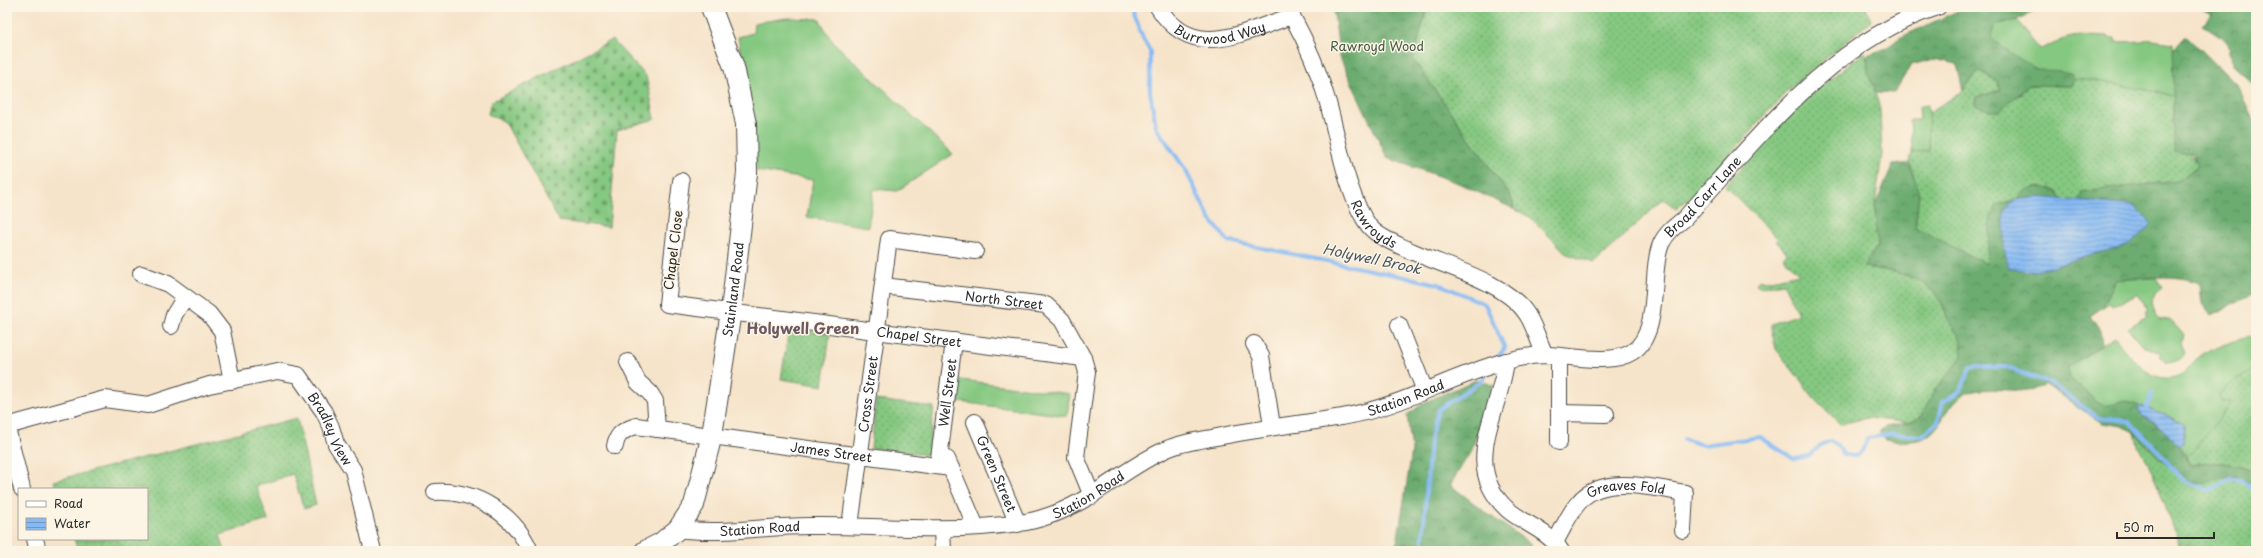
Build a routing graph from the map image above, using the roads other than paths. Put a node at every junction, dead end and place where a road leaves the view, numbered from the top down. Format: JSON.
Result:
{"nodes":[{"id":1,"x":712,"y":7,"type":"edge"},
{"id":2,"x":1158,"y":7,"type":"edge"},
{"id":3,"x":1938,"y":7,"type":"edge"},
{"id":4,"x":1292,"y":16,"type":"joint"},
{"id":5,"x":681,"y":181,"type":"dead end"},
{"id":6,"x":975,"y":251,"type":"dead end"},
{"id":7,"x":141,"y":274,"type":"dead end"},
{"id":8,"x":883,"y":286,"type":"junction"},
{"id":9,"x":184,"y":297,"type":"junction"},
{"id":10,"x":731,"y":311,"type":"junction"},
{"id":11,"x":1399,"y":325,"type":"dead end"},
{"id":12,"x":171,"y":326,"type":"dead end"},
{"id":13,"x":877,"y":331,"type":"junction"},
{"id":14,"x":954,"y":341,"type":"junction"},
{"id":15,"x":1254,"y":344,"type":"dead end"},
{"id":16,"x":1552,"y":356,"type":"junction"},
{"id":17,"x":1505,"y":361,"type":"junction"},
{"id":18,"x":628,"y":362,"type":"dead end"},
{"id":19,"x":1085,"y":365,"type":"junction"},
{"id":20,"x":232,"y":381,"type":"junction"},
{"id":21,"x":1425,"y":390,"type":"junction"},
{"id":22,"x":1559,"y":412,"type":"junction"},
{"id":23,"x":1606,"y":414,"type":"dead end"},
{"id":24,"x":976,"y":422,"type":"dead end"},
{"id":25,"x":1272,"y":426,"type":"junction"},
{"id":26,"x":7,"y":427,"type":"edge"},
{"id":27,"x":657,"y":429,"type":"junction"},
{"id":28,"x":712,"y":436,"type":"junction"},
{"id":29,"x":1559,"y":442,"type":"dead end"},
{"id":30,"x":615,"y":446,"type":"dead end"},
{"id":31,"x":860,"y":455,"type":"junction"},
{"id":32,"x":945,"y":467,"type":"junction"},
{"id":33,"x":22,"y":488,"type":"edge"},
{"id":34,"x":435,"y":492,"type":"dead end"},
{"id":35,"x":1092,"y":496,"type":"junction"},
{"id":36,"x":1018,"y":524,"type":"junction"},
{"id":37,"x":850,"y":526,"type":"junction"},
{"id":38,"x":976,"y":527,"type":"junction"},
{"id":39,"x":678,"y":529,"type":"junction"},
{"id":40,"x":942,"y":530,"type":"junction"},
{"id":41,"x":1683,"y":530,"type":"dead end"},
{"id":42,"x":35,"y":540,"type":"edge"},
{"id":43,"x":1558,"y":546,"type":"edge"},
{"id":44,"x":38,"y":551,"type":"edge"},
{"id":45,"x":373,"y":551,"type":"edge"},
{"id":46,"x":530,"y":551,"type":"edge"},
{"id":47,"x":645,"y":551,"type":"edge"},
{"id":48,"x":943,"y":551,"type":"edge"}],
"edges":[{"from":1,"to":10,"type":"main road","name":"Stainland Road"},
{"from":2,"to":4,"type":"street","name":"Burrwood Way"},
{"from":3,"to":16,"type":"street","name":"Broad Carr Lane"},
{"from":4,"to":16,"type":"street","name":"Rawroyds"},
{"from":5,"to":10,"type":"street","name":"Chapel Close"},
{"from":6,"to":8,"type":"street","name":"Cross Street"},
{"from":7,"to":9,"type":"street"},
{"from":8,"to":13,"type":"street","name":"Cross Street"},
{"from":8,"to":19,"type":"street","name":"North Street"},
{"from":9,"to":12,"type":"street"},
{"from":9,"to":20,"type":"street"},
{"from":10,"to":13,"type":"street","name":"Chapel Street"},
{"from":10,"to":28,"type":"main road","name":"Stainland Road"},
{"from":11,"to":21,"type":"street"},
{"from":13,"to":14,"type":"street","name":"Chapel Street"},
{"from":13,"to":31,"type":"street","name":"Cross Street"},
{"from":14,"to":19,"type":"street","name":"Chapel Street"},
{"from":14,"to":32,"type":"street","name":"Well Street"},
{"from":15,"to":25,"type":"street"},
{"from":16,"to":17,"type":"street","name":"Broad Carr Lane"},
{"from":16,"to":22,"type":"street"},
{"from":17,"to":21,"type":"street","name":"Station Road"},
{"from":17,"to":43,"type":"street"},
{"from":18,"to":27,"type":"street"},
{"from":19,"to":35,"type":"street"},
{"from":20,"to":26,"type":"street","name":"Bradley View"},
{"from":20,"to":45,"type":"street","name":"Bradley View"},
{"from":21,"to":25,"type":"street","name":"Station Road"},
{"from":22,"to":23,"type":"street"},
{"from":22,"to":29,"type":"street"},
{"from":24,"to":36,"type":"street","name":"Green Street"},
{"from":25,"to":35,"type":"street","name":"Station Road"},
{"from":26,"to":33,"type":"street","name":"Bradley View"},
{"from":27,"to":28,"type":"street","name":"James Street"},
{"from":27,"to":30,"type":"street","name":"James Street"},
{"from":28,"to":31,"type":"street","name":"James Street"},
{"from":28,"to":39,"type":"main road","name":"Stainland Road"},
{"from":31,"to":32,"type":"street","name":"James Street"},
{"from":31,"to":37,"type":"street","name":"Cross Street"},
{"from":32,"to":38,"type":"street"},
{"from":34,"to":46,"type":"street"},
{"from":35,"to":36,"type":"street","name":"Station Road"},
{"from":36,"to":38,"type":"street","name":"Station Road"},
{"from":37,"to":39,"type":"street","name":"Station Road"},
{"from":37,"to":40,"type":"street","name":"Station Road"},
{"from":38,"to":40,"type":"street","name":"Station Road"},
{"from":39,"to":47,"type":"main road","name":"Stainland Road"},
{"from":40,"to":48,"type":"street"},
{"from":41,"to":43,"type":"street","name":"Greaves Fold"},
{"from":42,"to":44,"type":"street"}]}
